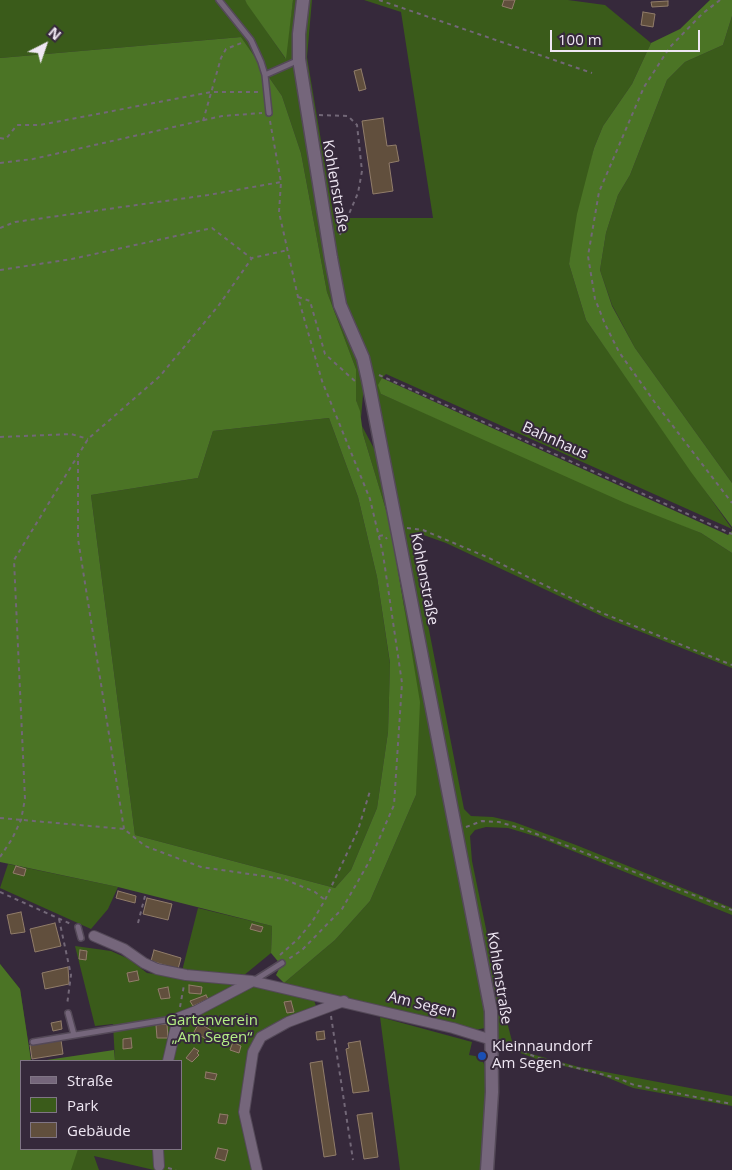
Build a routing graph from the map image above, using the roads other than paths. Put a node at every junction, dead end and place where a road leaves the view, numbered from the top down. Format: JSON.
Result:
{"nodes":[{"id":1,"x":219,"y":0,"type":"edge"},
{"id":2,"x":303,"y":0,"type":"edge"},
{"id":3,"x":299,"y":59,"type":"junction"},
{"id":4,"x":265,"y":75,"type":"junction"},
{"id":5,"x":269,"y":113,"type":"road end"},
{"id":6,"x":78,"y":927,"type":"road end"},
{"id":7,"x":94,"y":936,"type":"dead end"},
{"id":8,"x":81,"y":938,"type":"dead end"},
{"id":9,"x":282,"y":963,"type":"road end"},
{"id":10,"x":252,"y":981,"type":"junction"},
{"id":11,"x":344,"y":1001,"type":"junction"},
{"id":12,"x":68,"y":1013,"type":"road end"},
{"id":13,"x":178,"y":1018,"type":"junction"},
{"id":14,"x":74,"y":1035,"type":"junction"},
{"id":15,"x":492,"y":1040,"type":"junction"},
{"id":16,"x":33,"y":1042,"type":"dead end"},
{"id":17,"x":168,"y":1060,"type":"edge"},
{"id":18,"x":158,"y":1150,"type":"edge"},
{"id":19,"x":159,"y":1166,"type":"dead end"},
{"id":20,"x":257,"y":1170,"type":"edge"},
{"id":21,"x":487,"y":1170,"type":"edge"}],
"edges":[{"from":1,"to":4,"type":"lane"},
{"from":2,"to":3,"type":"street","name":"Kohlenstraße"},
{"from":3,"to":4,"type":"lane"},
{"from":3,"to":15,"type":"street","name":"Kohlenstraße"},
{"from":4,"to":5,"type":"lane"},
{"from":6,"to":8,"type":"lane"},
{"from":7,"to":10,"type":"street","name":"Am Segen"},
{"from":9,"to":10,"type":"lane"},
{"from":10,"to":11,"type":"street","name":"Am Segen"},
{"from":10,"to":13,"type":"street"},
{"from":11,"to":15,"type":"street","name":"Am Segen"},
{"from":11,"to":20,"type":"street"},
{"from":12,"to":14,"type":"lane"},
{"from":13,"to":14,"type":"lane"},
{"from":13,"to":17,"type":"street"},
{"from":14,"to":16,"type":"lane"},
{"from":15,"to":21,"type":"street","name":"Kohlenstraße"},
{"from":18,"to":19,"type":"street"}]}
